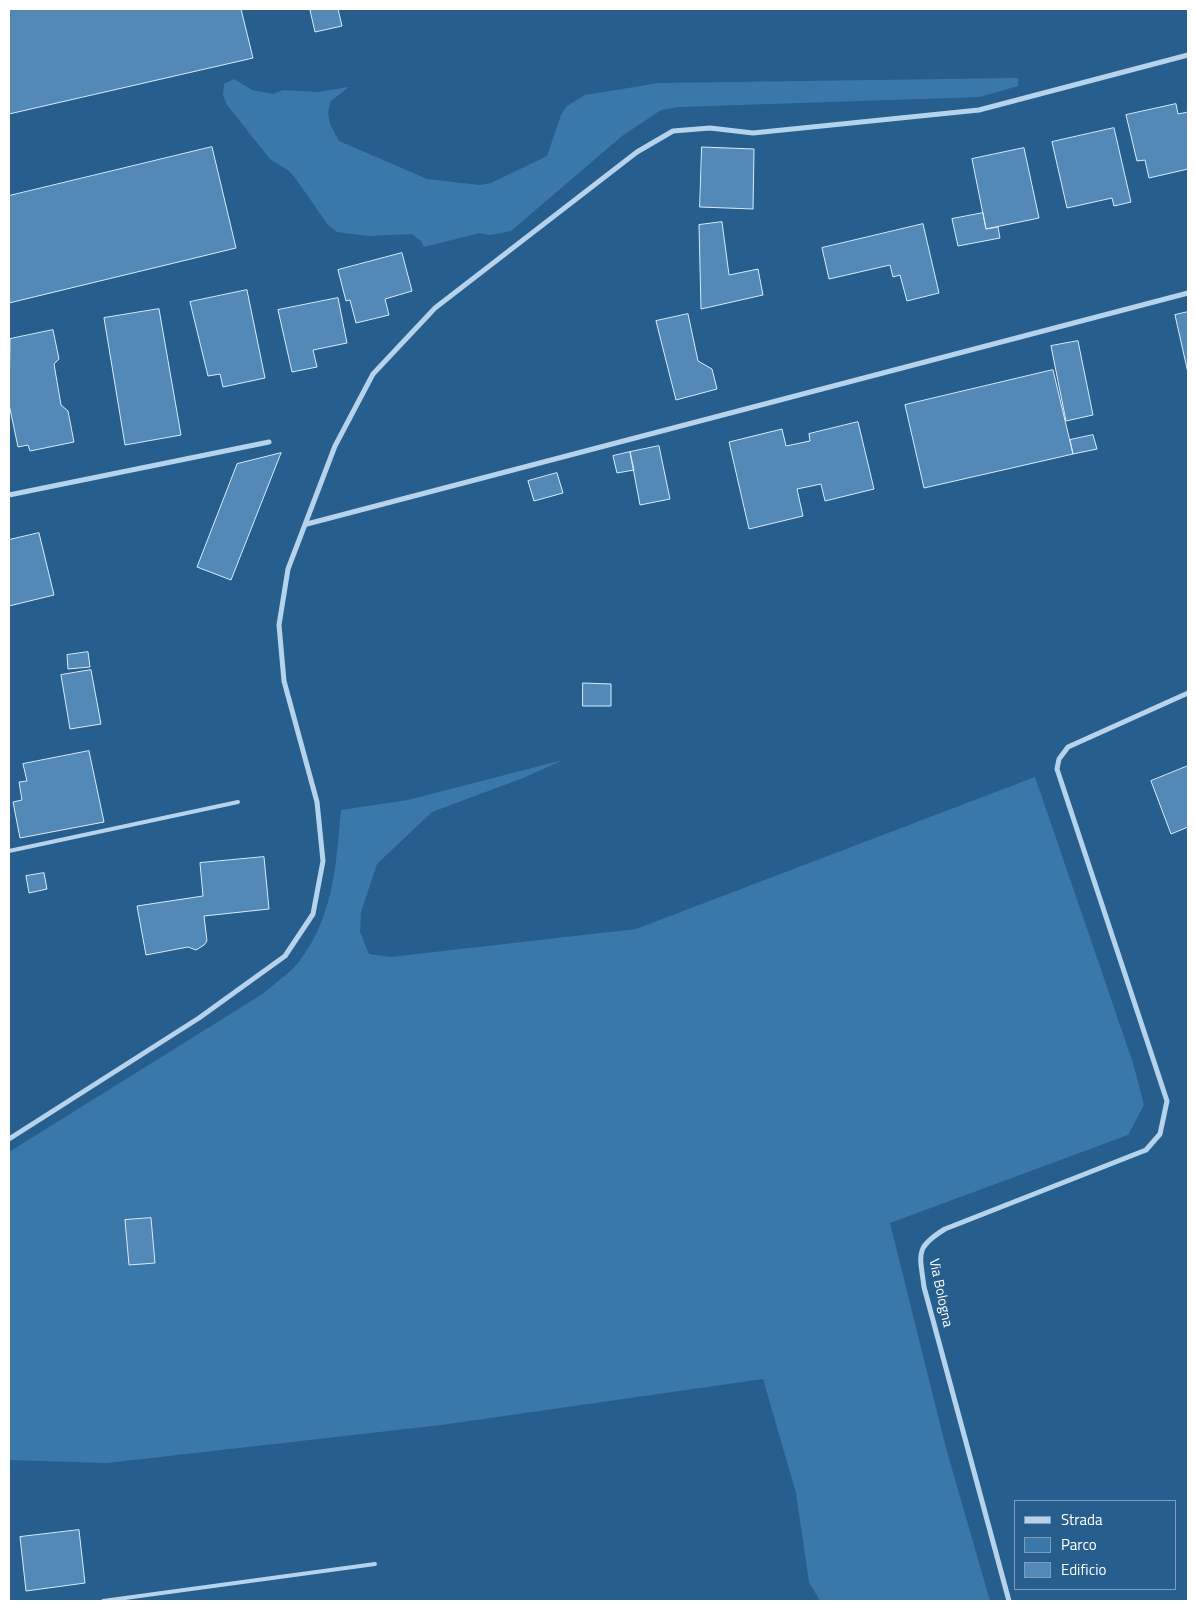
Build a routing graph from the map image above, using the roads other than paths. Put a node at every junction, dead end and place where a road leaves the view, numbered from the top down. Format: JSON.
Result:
{"nodes":[{"id":1,"x":1188,"y":55,"type":"edge"},
{"id":2,"x":1188,"y":293,"type":"edge"},
{"id":3,"x":269,"y":442,"type":"dead end"},
{"id":4,"x":9,"y":495,"type":"edge"},
{"id":5,"x":306,"y":524,"type":"junction"},
{"id":6,"x":1188,"y":693,"type":"edge"},
{"id":7,"x":238,"y":802,"type":"dead end"},
{"id":8,"x":9,"y":851,"type":"edge"},
{"id":9,"x":9,"y":1139,"type":"edge"},
{"id":10,"x":375,"y":1564,"type":"dead end"},
{"id":11,"x":103,"y":1601,"type":"edge"},
{"id":12,"x":1009,"y":1601,"type":"edge"}],
"edges":[{"from":1,"to":5,"type":"street"},
{"from":2,"to":5,"type":"street"},
{"from":3,"to":4,"type":"street"},
{"from":5,"to":9,"type":"street"},
{"from":6,"to":12,"type":"street","name":"Via Bologna"},
{"from":7,"to":8,"type":"lane"},
{"from":10,"to":11,"type":"lane"}]}
